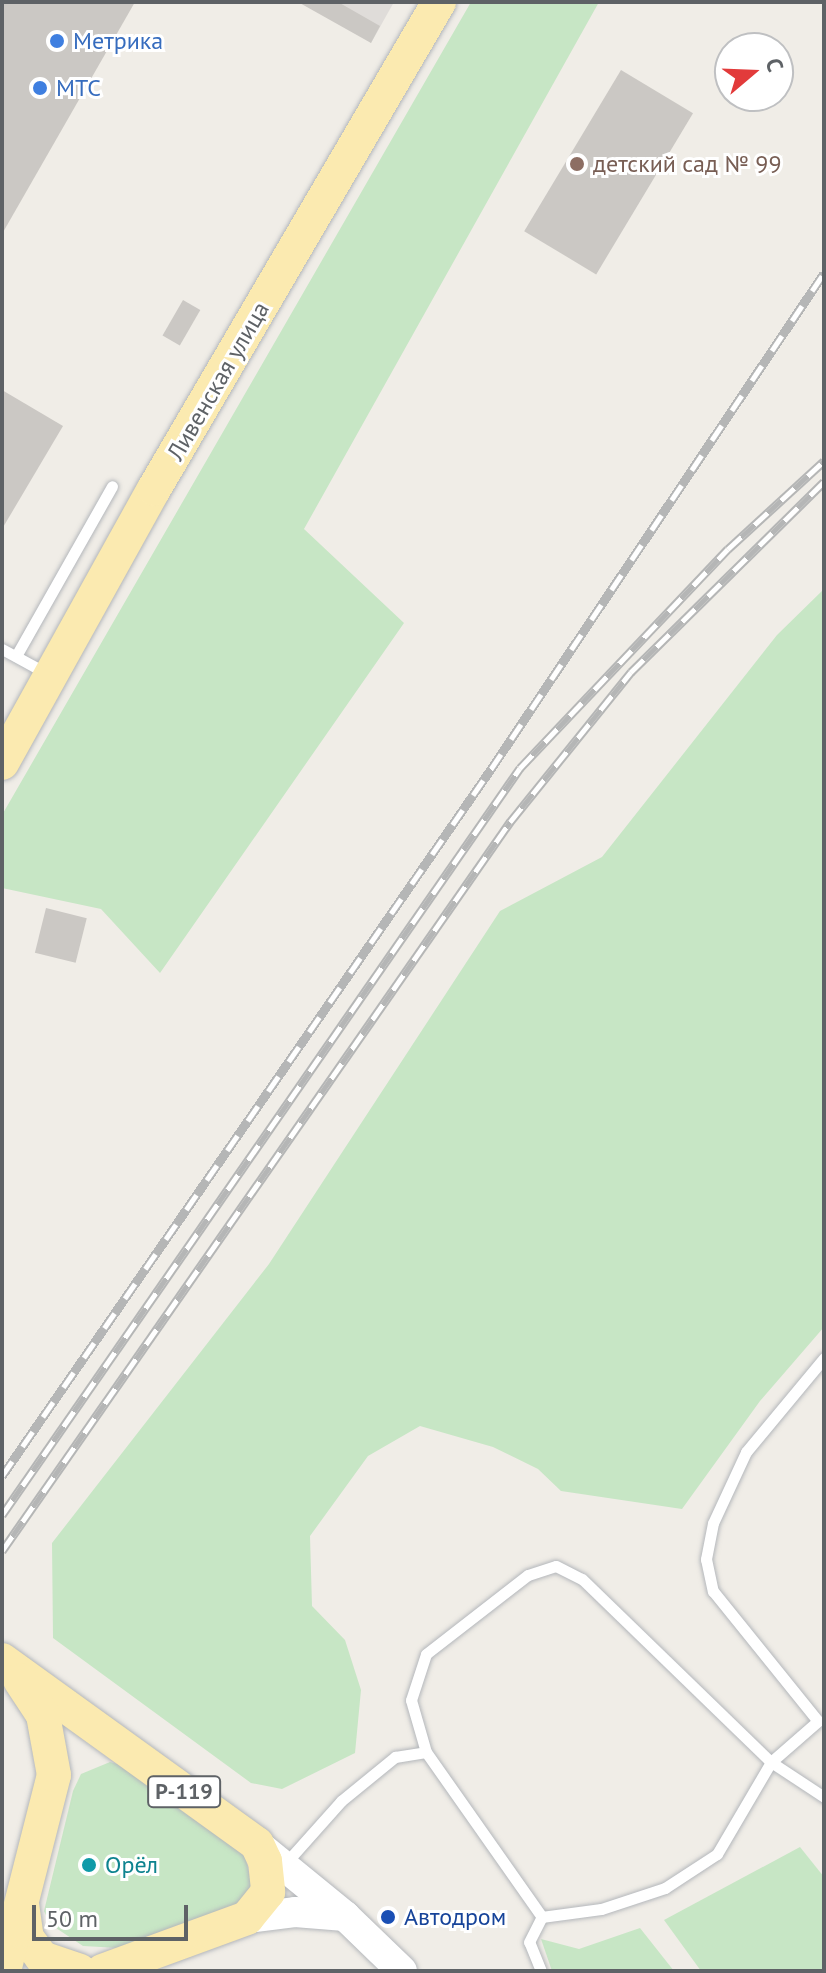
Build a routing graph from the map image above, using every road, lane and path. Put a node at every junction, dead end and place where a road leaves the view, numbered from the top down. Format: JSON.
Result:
{"nodes":[{"id":1,"x":439,"y":2,"type":"edge"},
{"id":2,"x":112,"y":486,"type":"dead end"},
{"id":3,"x":2,"y":649,"type":"edge"},
{"id":4,"x":16,"y":656,"type":"junction"},
{"id":5,"x":54,"y":677,"type":"junction"},
{"id":6,"x":2,"y":763,"type":"edge"},
{"id":7,"x":824,"y":1358,"type":"edge"},
{"id":8,"x":5,"y":1662,"type":"edge"},
{"id":9,"x":821,"y":1723,"type":"edge"},
{"id":10,"x":111,"y":1740,"type":"junction"},
{"id":11,"x":426,"y":1752,"type":"junction"},
{"id":12,"x":771,"y":1762,"type":"junction"},
{"id":13,"x":54,"y":1775,"type":"junction"},
{"id":14,"x":824,"y":1797,"type":"edge"},
{"id":15,"x":257,"y":1844,"type":"junction"},
{"id":16,"x":284,"y":1866,"type":"junction"},
{"id":17,"x":21,"y":1899,"type":"junction"},
{"id":18,"x":345,"y":1916,"type":"junction"},
{"id":19,"x":542,"y":1917,"type":"junction"},
{"id":20,"x":247,"y":1918,"type":"junction"},
{"id":21,"x":4,"y":1971,"type":"edge"},
{"id":22,"x":80,"y":1971,"type":"edge"},
{"id":23,"x":102,"y":1971,"type":"edge"},
{"id":24,"x":402,"y":1971,"type":"edge"},
{"id":25,"x":541,"y":1971,"type":"edge"}],
"edges":[{"from":1,"to":5,"type":"main road","name":"Ливенская улица"},
{"from":2,"to":4,"type":"lane"},
{"from":3,"to":4,"type":"lane"},
{"from":4,"to":5,"type":"lane"},
{"from":5,"to":6,"type":"main road","name":"Ливенская улица"},
{"from":7,"to":9,"type":"lane"},
{"from":8,"to":10,"type":"main road","number":"Р-119"},
{"from":8,"to":13,"type":"main road","number":"Р-119"},
{"from":9,"to":12,"type":"lane"},
{"from":10,"to":13,"type":"main road","number":"Р-119"},
{"from":10,"to":15,"type":"main road","number":"Р-119"},
{"from":11,"to":12,"type":"lane"},
{"from":11,"to":16,"type":"lane"},
{"from":11,"to":19,"type":"lane"},
{"from":12,"to":14,"type":"lane"},
{"from":12,"to":19,"type":"lane"},
{"from":13,"to":17,"type":"main road","number":"Р-119"},
{"from":15,"to":16,"type":"main road"},
{"from":15,"to":20,"type":"main road"},
{"from":16,"to":18,"type":"main road"},
{"from":17,"to":21,"type":"main road","number":"Р-119"},
{"from":17,"to":22,"type":"main road","number":"Р-119"},
{"from":18,"to":20,"type":"main road"},
{"from":18,"to":24,"type":"main road"},
{"from":19,"to":25,"type":"lane"},
{"from":20,"to":23,"type":"main road"}]}
